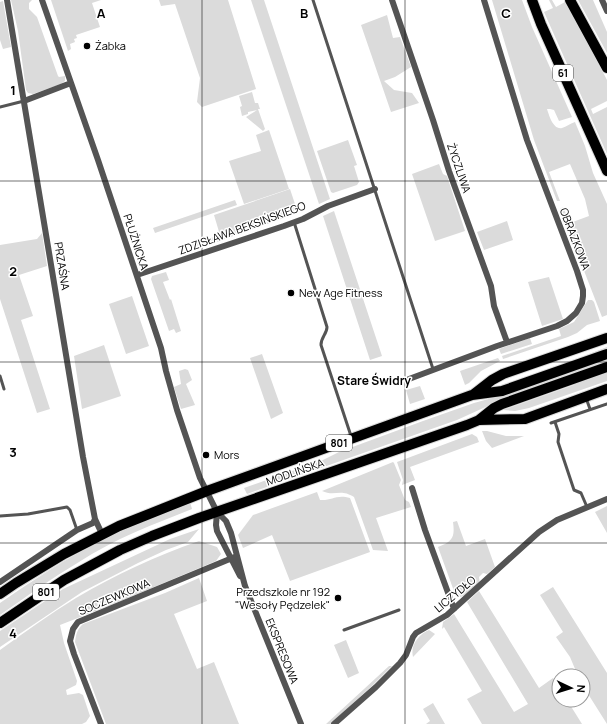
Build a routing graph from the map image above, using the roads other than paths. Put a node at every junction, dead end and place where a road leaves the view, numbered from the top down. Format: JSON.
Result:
{"nodes":[{"id":1,"x":7,"y":0,"type":"edge"},
{"id":2,"x":42,"y":0,"type":"edge"},
{"id":3,"x":313,"y":0,"type":"edge"},
{"id":4,"x":392,"y":0,"type":"edge"},
{"id":5,"x":484,"y":0,"type":"edge"},
{"id":6,"x":532,"y":0,"type":"edge"},
{"id":7,"x":570,"y":0,"type":"edge"},
{"id":8,"x":602,"y":0,"type":"edge"},
{"id":9,"x":607,"y":11,"type":"edge"},
{"id":10,"x":607,"y":68,"type":"edge"},
{"id":11,"x":71,"y":83,"type":"junction"},
{"id":12,"x":24,"y":101,"type":"junction"},
{"id":13,"x":0,"y":107,"type":"edge"},
{"id":14,"x":607,"y":171,"type":"edge"},
{"id":15,"x":375,"y":189,"type":"junction"},
{"id":16,"x":294,"y":222,"type":"junction"},
{"id":17,"x":137,"y":275,"type":"junction"},
{"id":18,"x":607,"y":338,"type":"edge"},
{"id":19,"x":507,"y":342,"type":"junction"},
{"id":20,"x":607,"y":354,"type":"edge"},
{"id":21,"x":607,"y":367,"type":"edge"},
{"id":22,"x":434,"y":370,"type":"junction"},
{"id":23,"x":0,"y":376,"type":"edge"},
{"id":24,"x":409,"y":379,"type":"dead end"},
{"id":25,"x":607,"y":388,"type":"edge"},
{"id":26,"x":4,"y":389,"type":"dead end"},
{"id":27,"x":472,"y":395,"type":"junction"},
{"id":28,"x":585,"y":396,"type":"junction"},
{"id":29,"x":607,"y":404,"type":"edge"},
{"id":30,"x":590,"y":409,"type":"junction"},
{"id":31,"x":479,"y":420,"type":"junction"},
{"id":32,"x":352,"y":438,"type":"junction"},
{"id":33,"x":412,"y":488,"type":"dead end"},
{"id":34,"x":207,"y":491,"type":"junction"},
{"id":35,"x":607,"y":499,"type":"edge"},
{"id":36,"x":587,"y":508,"type":"junction"},
{"id":37,"x":216,"y":512,"type":"junction"},
{"id":38,"x":0,"y":516,"type":"edge"},
{"id":39,"x":95,"y":519,"type":"junction"},
{"id":40,"x":77,"y":530,"type":"junction"},
{"id":41,"x":102,"y":534,"type":"junction"},
{"id":42,"x":237,"y":556,"type":"junction"},
{"id":43,"x":231,"y":559,"type":"junction"},
{"id":44,"x":0,"y":582,"type":"edge"},
{"id":45,"x":245,"y":586,"type":"junction"},
{"id":46,"x":0,"y":594,"type":"edge"},
{"id":47,"x":454,"y":609,"type":"junction"},
{"id":48,"x":399,"y":610,"type":"dead end"},
{"id":49,"x":0,"y":623,"type":"edge"},
{"id":50,"x":344,"y":630,"type":"dead end"},
{"id":51,"x":101,"y":724,"type":"edge"},
{"id":52,"x":301,"y":724,"type":"edge"},
{"id":53,"x":334,"y":724,"type":"edge"}],
"edges":[{"from":1,"to":12,"type":"street","name":"PRZAŚNA"},
{"from":2,"to":11,"type":"street","name":"PŁUŻNICKA"},
{"from":3,"to":15,"type":"lane"},
{"from":4,"to":19,"type":"street","name":"ŻYCZLIWA"},
{"from":5,"to":19,"type":"street","name":"OBRAZKOWA"},
{"from":6,"to":14,"type":"main road","number":"61"},
{"from":7,"to":10,"type":"main road"},
{"from":8,"to":9,"type":"street"},
{"from":11,"to":12,"type":"street"},
{"from":11,"to":17,"type":"street","name":"PŁUŻNICKA"},
{"from":12,"to":13,"type":"lane"},
{"from":12,"to":39,"type":"street","name":"PRZAŚNA"},
{"from":15,"to":16,"type":"street","name":"ZDZISŁAWA BEKSIŃSKIEGO"},
{"from":15,"to":22,"type":"lane"},
{"from":16,"to":17,"type":"street","name":"ZDZISŁAWA BEKSIŃSKIEGO"},
{"from":16,"to":32,"type":"lane"},
{"from":17,"to":34,"type":"street","name":"PŁUŻNICKA"},
{"from":18,"to":27,"type":"main road"},
{"from":19,"to":22,"type":"street","name":"OBRAZKOWA"},
{"from":20,"to":27,"type":"main road","name":"MODLIŃSKA","number":"801"},
{"from":21,"to":31,"type":"main road","name":"MODLIŃSKA","number":"801"},
{"from":22,"to":24,"type":"street","name":"OBRAZKOWA"},
{"from":23,"to":26,"type":"lane"},
{"from":25,"to":28,"type":"main road"},
{"from":27,"to":32,"type":"main road","name":"MODLIŃSKA","number":"801"},
{"from":28,"to":30,"type":"lane"},
{"from":28,"to":31,"type":"main road"},
{"from":29,"to":30,"type":"lane"},
{"from":30,"to":36,"type":"lane"},
{"from":31,"to":37,"type":"main road","name":"MODLIŃSKA","number":"801"},
{"from":32,"to":34,"type":"main road","name":"MODLIŃSKA","number":"801"},
{"from":33,"to":47,"type":"street"},
{"from":34,"to":37,"type":"street","name":"EKSPRESOWA"},
{"from":34,"to":41,"type":"main road","name":"MODLIŃSKA","number":"801"},
{"from":35,"to":36,"type":"street","name":"LICZYDŁO"},
{"from":36,"to":47,"type":"street","name":"LICZYDŁO"},
{"from":37,"to":42,"type":"street","name":"EKSPRESOWA"},
{"from":37,"to":43,"type":"street","name":"EKSPRESOWA"},
{"from":37,"to":49,"type":"main road","name":"MODLIŃSKA","number":"801"},
{"from":38,"to":40,"type":"lane"},
{"from":39,"to":40,"type":"street"},
{"from":39,"to":41,"type":"street","name":"PRZAŚNA"},
{"from":40,"to":44,"type":"street"},
{"from":41,"to":46,"type":"main road","name":"MODLIŃSKA","number":"801"},
{"from":42,"to":43,"type":"street","name":"SOCZEWKOWA"},
{"from":42,"to":45,"type":"street","name":"EKSPRESOWA"},
{"from":43,"to":45,"type":"street","name":"EKSPRESOWA"},
{"from":43,"to":51,"type":"street","name":"SOCZEWKOWA"},
{"from":45,"to":52,"type":"street","name":"EKSPRESOWA"},
{"from":47,"to":53,"type":"street","name":"LICZYDŁO"},
{"from":48,"to":50,"type":"lane"}]}
